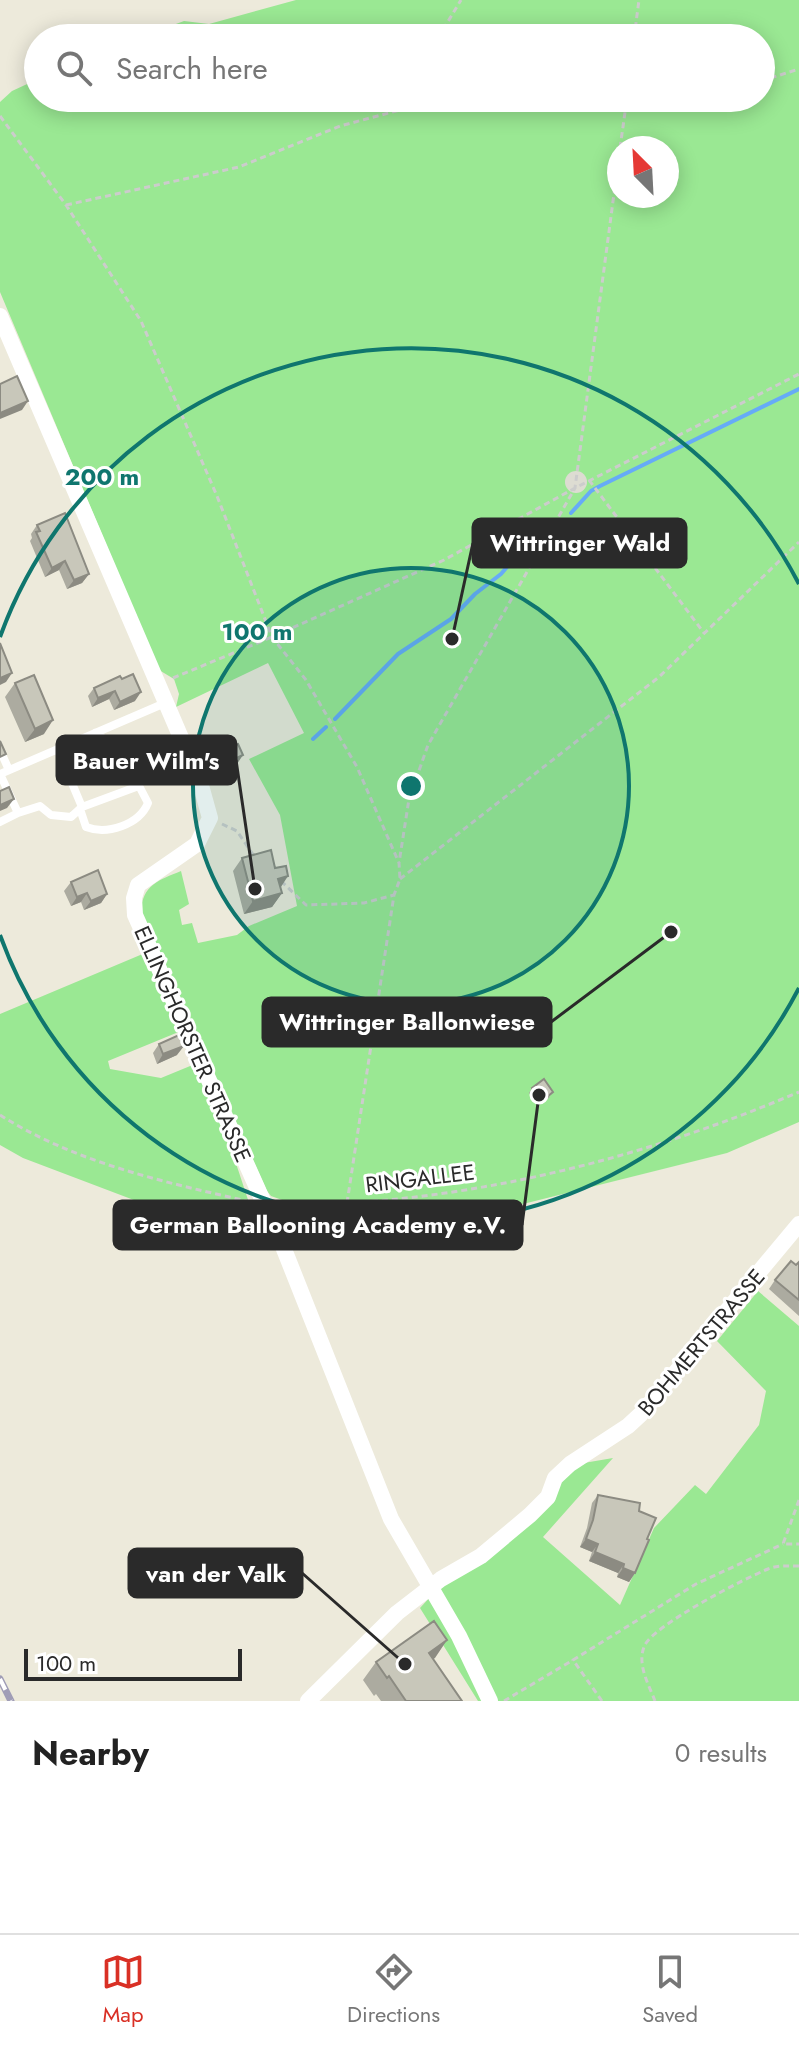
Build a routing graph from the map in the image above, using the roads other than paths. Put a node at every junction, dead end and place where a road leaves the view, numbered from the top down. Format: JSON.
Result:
{"nodes":[{"id":1,"x":0,"y":316,"type":"edge"},
{"id":2,"x":165,"y":703,"type":"junction"},
{"id":3,"x":95,"y":733,"type":"junction"},
{"id":4,"x":0,"y":750,"type":"edge"},
{"id":5,"x":58,"y":750,"type":"junction"},
{"id":6,"x":9,"y":770,"type":"junction"},
{"id":7,"x":137,"y":782,"type":"junction"},
{"id":8,"x":81,"y":808,"type":"junction"},
{"id":9,"x":18,"y":813,"type":"junction"},
{"id":10,"x":0,"y":822,"type":"edge"},
{"id":11,"x":799,"y":1224,"type":"edge"},
{"id":12,"x":430,"y":1587,"type":"junction"},
{"id":13,"x":308,"y":1701,"type":"edge"},
{"id":14,"x":490,"y":1701,"type":"edge"}],
"edges":[{"from":1,"to":2,"type":"street"},
{"from":2,"to":3,"type":"lane"},
{"from":2,"to":12,"type":"street","name":"ELLINGHORSTER STRASSE"},
{"from":3,"to":5,"type":"lane"},
{"from":3,"to":7,"type":"lane"},
{"from":4,"to":6,"type":"lane"},
{"from":5,"to":6,"type":"lane"},
{"from":5,"to":8,"type":"lane"},
{"from":6,"to":9,"type":"lane"},
{"from":7,"to":8,"type":"lane"},
{"from":7,"to":8,"type":"lane"},
{"from":8,"to":9,"type":"lane"},
{"from":9,"to":10,"type":"lane"},
{"from":11,"to":12,"type":"street","name":"BOHMERTSTRASSE"},
{"from":12,"to":13,"type":"street","name":"BOHMERTSTRASSE"},
{"from":12,"to":14,"type":"street","name":"ELLINGHORSTER STRASSE"}]}
